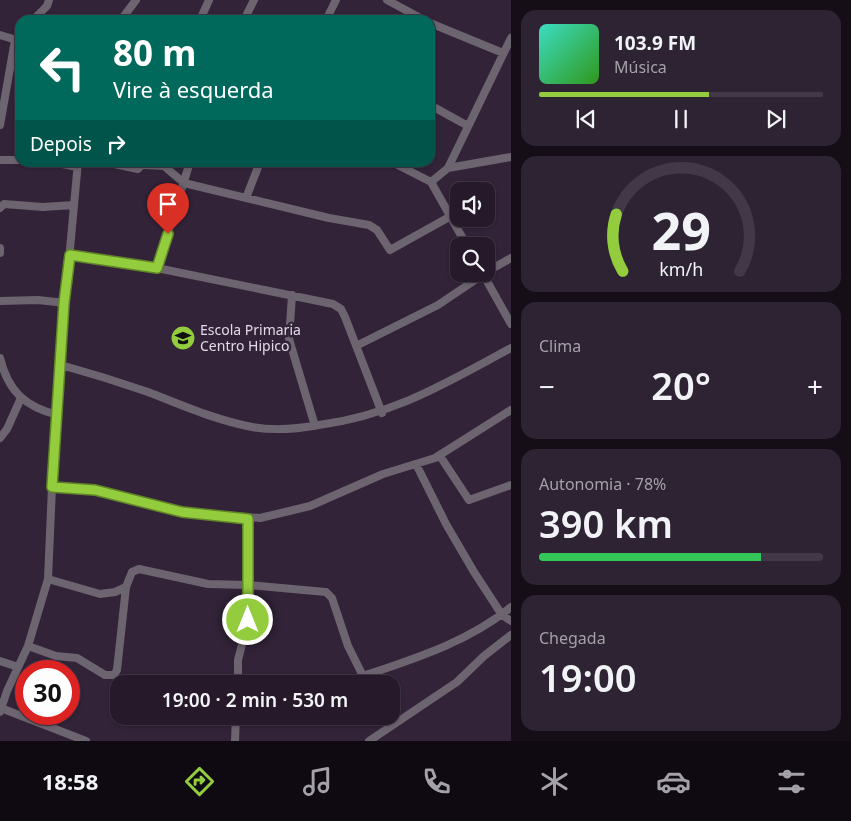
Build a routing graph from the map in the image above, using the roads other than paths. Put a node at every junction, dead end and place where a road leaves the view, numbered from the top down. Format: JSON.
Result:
{"nodes":[{"id":1,"x":49,"y":0,"type":"edge"},
{"id":2,"x":136,"y":0,"type":"edge"},
{"id":3,"x":210,"y":0,"type":"edge"},
{"id":4,"x":254,"y":0,"type":"edge"},
{"id":5,"x":336,"y":0,"type":"edge"},
{"id":6,"x":387,"y":0,"type":"edge"},
{"id":7,"x":38,"y":15,"type":"edge"},
{"id":8,"x":125,"y":15,"type":"edge"},
{"id":9,"x":202,"y":15,"type":"edge"},
{"id":10,"x":246,"y":15,"type":"edge"},
{"id":11,"x":328,"y":15,"type":"edge"},
{"id":12,"x":415,"y":15,"type":"edge"},
{"id":13,"x":435,"y":25,"type":"edge"},
{"id":14,"x":0,"y":35,"type":"edge"},
{"id":15,"x":511,"y":38,"type":"edge"},
{"id":16,"x":15,"y":39,"type":"edge"},
{"id":17,"x":15,"y":50,"type":"edge"},
{"id":18,"x":503,"y":53,"type":"junction"},
{"id":19,"x":435,"y":108,"type":"edge"},
{"id":20,"x":0,"y":126,"type":"edge"},
{"id":21,"x":468,"y":126,"type":"junction"},
{"id":22,"x":511,"y":157,"type":"edge"},
{"id":23,"x":0,"y":160,"type":"edge"},
{"id":24,"x":15,"y":160,"type":"edge"},
{"id":25,"x":77,"y":167,"type":"edge"},
{"id":26,"x":129,"y":167,"type":"edge"},
{"id":27,"x":140,"y":167,"type":"edge"},
{"id":28,"x":165,"y":167,"type":"edge"},
{"id":29,"x":189,"y":167,"type":"edge"},
{"id":30,"x":258,"y":167,"type":"edge"},
{"id":31,"x":402,"y":167,"type":"edge"},
{"id":32,"x":448,"y":168,"type":"junction"},
{"id":33,"x":431,"y":182,"type":"junction"},
{"id":34,"x":184,"y":183,"type":"junction"},
{"id":35,"x":246,"y":198,"type":"junction"},
{"id":36,"x":74,"y":205,"type":"junction"},
{"id":37,"x":0,"y":208,"type":"edge"},
{"id":38,"x":450,"y":214,"type":"edge"},
{"id":39,"x":450,"y":217,"type":"edge"},
{"id":40,"x":0,"y":248,"type":"edge"},
{"id":41,"x":0,"y":253,"type":"edge"},
{"id":42,"x":70,"y":255,"type":"junction"},
{"id":43,"x":511,"y":258,"type":"edge"},
{"id":44,"x":495,"y":267,"type":"edge"},
{"id":45,"x":157,"y":268,"type":"junction"},
{"id":46,"x":472,"y":282,"type":"edge"},
{"id":47,"x":488,"y":282,"type":"edge"},
{"id":48,"x":292,"y":295,"type":"junction"},
{"id":49,"x":0,"y":300,"type":"edge"},
{"id":50,"x":64,"y":303,"type":"junction"},
{"id":51,"x":511,"y":324,"type":"edge"},
{"id":52,"x":356,"y":346,"type":"junction"},
{"id":53,"x":511,"y":348,"type":"edge"},
{"id":54,"x":0,"y":358,"type":"edge"},
{"id":55,"x":61,"y":364,"type":"junction"},
{"id":56,"x":21,"y":398,"type":"junction"},
{"id":57,"x":511,"y":410,"type":"edge"},
{"id":58,"x":382,"y":412,"type":"junction"},
{"id":59,"x":58,"y":415,"type":"junction"},
{"id":60,"x":315,"y":426,"type":"junction"},
{"id":61,"x":0,"y":438,"type":"edge"},
{"id":62,"x":440,"y":456,"type":"junction"},
{"id":63,"x":416,"y":464,"type":"junction"},
{"id":64,"x":511,"y":484,"type":"edge"},
{"id":65,"x":52,"y":487,"type":"junction"},
{"id":66,"x":248,"y":519,"type":"junction"},
{"id":67,"x":48,"y":580,"type":"junction"},
{"id":68,"x":248,"y":585,"type":"junction"},
{"id":69,"x":126,"y":587,"type":"junction"},
{"id":70,"x":511,"y":607,"type":"edge"},
{"id":71,"x":502,"y":615,"type":"junction"},
{"id":72,"x":511,"y":621,"type":"edge"},
{"id":73,"x":511,"y":635,"type":"edge"},
{"id":74,"x":28,"y":646,"type":"junction"},
{"id":75,"x":21,"y":660,"type":"edge"},
{"id":76,"x":0,"y":661,"type":"edge"},
{"id":77,"x":15,"y":666,"type":"edge"},
{"id":78,"x":15,"y":674,"type":"edge"},
{"id":79,"x":238,"y":675,"type":"edge"},
{"id":80,"x":362,"y":675,"type":"edge"},
{"id":81,"x":366,"y":675,"type":"edge"},
{"id":82,"x":0,"y":710,"type":"edge"},
{"id":83,"x":236,"y":725,"type":"edge"},
{"id":84,"x":86,"y":741,"type":"edge"},
{"id":85,"x":235,"y":741,"type":"edge"},
{"id":86,"x":369,"y":741,"type":"edge"}],
"edges":[{"from":1,"to":7,"type":"street"},
{"from":2,"to":8,"type":"street"},
{"from":3,"to":9,"type":"street"},
{"from":4,"to":10,"type":"street"},
{"from":5,"to":11,"type":"street"},
{"from":6,"to":12,"type":"street"},
{"from":13,"to":18,"type":"street"},
{"from":14,"to":16,"type":"street"},
{"from":15,"to":18,"type":"street"},
{"from":17,"to":20,"type":"street"},
{"from":18,"to":21,"type":"street"},
{"from":19,"to":21,"type":"street"},
{"from":21,"to":32,"type":"street"},
{"from":22,"to":32,"type":"street"},
{"from":23,"to":24,"type":"street"},
{"from":25,"to":36,"type":"street"},
{"from":26,"to":27,"type":"street"},
{"from":28,"to":34,"type":"street"},
{"from":29,"to":34,"type":"street"},
{"from":30,"to":35,"type":"street"},
{"from":31,"to":33,"type":"street"},
{"from":32,"to":33,"type":"street"},
{"from":33,"to":38,"type":"street"},
{"from":34,"to":35,"type":"street"},
{"from":34,"to":45,"type":"street"},
{"from":35,"to":39,"type":"street"},
{"from":36,"to":37,"type":"street"},
{"from":36,"to":42,"type":"street"},
{"from":40,"to":41,"type":"street"},
{"from":42,"to":45,"type":"street"},
{"from":42,"to":50,"type":"street"},
{"from":43,"to":44,"type":"street"},
{"from":45,"to":48,"type":"street"},
{"from":46,"to":52,"type":"street"},
{"from":47,"to":51,"type":"street"},
{"from":48,"to":52,"type":"street"},
{"from":48,"to":60,"type":"street"},
{"from":49,"to":50,"type":"street"},
{"from":50,"to":55,"type":"street"},
{"from":52,"to":58,"type":"street"},
{"from":53,"to":58,"type":"street"},
{"from":54,"to":56,"type":"street"},
{"from":55,"to":59,"type":"street"},
{"from":55,"to":60,"type":"street"},
{"from":56,"to":59,"type":"street"},
{"from":56,"to":61,"type":"street"},
{"from":57,"to":62,"type":"street"},
{"from":58,"to":60,"type":"street"},
{"from":59,"to":65,"type":"street"},
{"from":62,"to":63,"type":"street"},
{"from":62,"to":64,"type":"street"},
{"from":63,"to":66,"type":"street"},
{"from":63,"to":71,"type":"street"},
{"from":65,"to":66,"type":"street"},
{"from":65,"to":67,"type":"street"},
{"from":66,"to":68,"type":"street"},
{"from":67,"to":69,"type":"street"},
{"from":67,"to":74,"type":"street"},
{"from":68,"to":69,"type":"street"},
{"from":68,"to":79,"type":"street"},
{"from":68,"to":80,"type":"street"},
{"from":69,"to":74,"type":"street"},
{"from":70,"to":71,"type":"street"},
{"from":71,"to":72,"type":"street"},
{"from":71,"to":81,"type":"street"},
{"from":73,"to":86,"type":"street"},
{"from":74,"to":75,"type":"street"},
{"from":76,"to":77,"type":"street"},
{"from":78,"to":82,"type":"street"},
{"from":82,"to":84,"type":"street"},
{"from":83,"to":85,"type":"street"}]}
